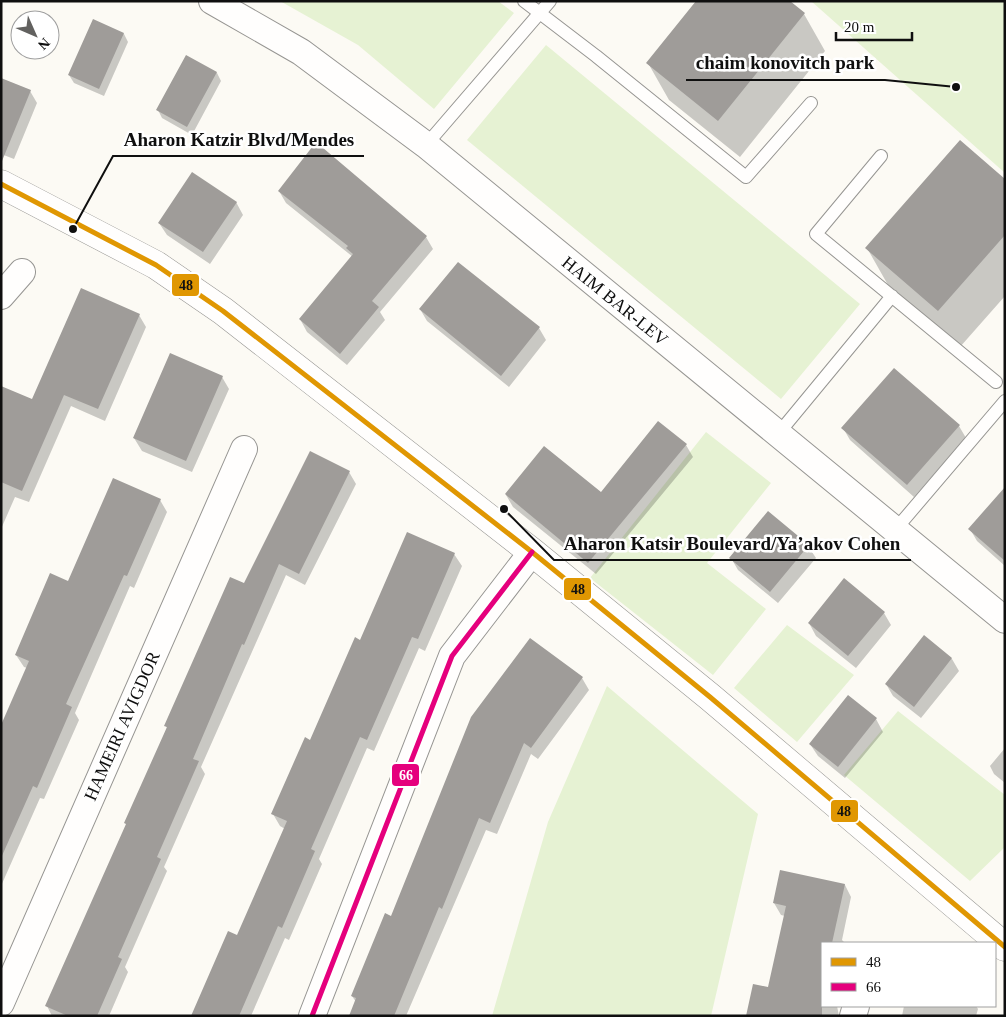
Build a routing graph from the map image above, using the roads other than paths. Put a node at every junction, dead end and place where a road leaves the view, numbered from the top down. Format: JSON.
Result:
{"nodes":[{"id":1,"x":212,"y":1,"type":"edge"},
{"id":2,"x":524,"y":1,"type":"edge"},
{"id":3,"x":550,"y":1,"type":"edge"},
{"id":4,"x":540,"y":13,"type":"junction"},
{"id":5,"x":811,"y":103,"type":"dead end"},
{"id":6,"x":426,"y":145,"type":"junction"},
{"id":7,"x":881,"y":156,"type":"dead end"},
{"id":8,"x":1,"y":184,"type":"edge"},
{"id":9,"x":1,"y":193,"type":"edge"},
{"id":10,"x":31,"y":201,"type":"junction"},
{"id":11,"x":22,"y":272,"type":"dead end"},
{"id":12,"x":1,"y":296,"type":"edge"},
{"id":13,"x":892,"y":296,"type":"junction"},
{"id":14,"x":996,"y":382,"type":"dead end"},
{"id":15,"x":1005,"y":400,"type":"edge"},
{"id":16,"x":778,"y":434,"type":"junction"},
{"id":17,"x":244,"y":449,"type":"dead end"},
{"id":18,"x":895,"y":530,"type":"junction"},
{"id":19,"x":532,"y":552,"type":"junction"},
{"id":20,"x":1005,"y":620,"type":"edge"},
{"id":21,"x":1005,"y":947,"type":"edge"},
{"id":22,"x":1,"y":1003,"type":"edge"},
{"id":23,"x":312,"y":1016,"type":"edge"}],
"edges":[{"from":1,"to":6,"type":"street","name":"HAIM BAR-LEV"},
{"from":2,"to":4,"type":"lane"},
{"from":3,"to":4,"type":"lane"},
{"from":4,"to":5,"type":"lane"},
{"from":4,"to":6,"type":"lane"},
{"from":6,"to":16,"type":"street","name":"HAIM BAR-LEV"},
{"from":7,"to":13,"type":"lane"},
{"from":8,"to":10,"type":"street"},
{"from":9,"to":10,"type":"street"},
{"from":10,"to":19,"type":"street"},
{"from":11,"to":12,"type":"street"},
{"from":13,"to":14,"type":"lane"},
{"from":13,"to":16,"type":"lane"},
{"from":15,"to":18,"type":"lane"},
{"from":16,"to":18,"type":"street","name":"HAIM BAR-LEV"},
{"from":17,"to":22,"type":"street","name":"HAMEIRI AVIGDOR"},
{"from":18,"to":20,"type":"street","name":"HAIM BAR-LEV"},
{"from":19,"to":21,"type":"street"},
{"from":19,"to":23,"type":"street"}]}
